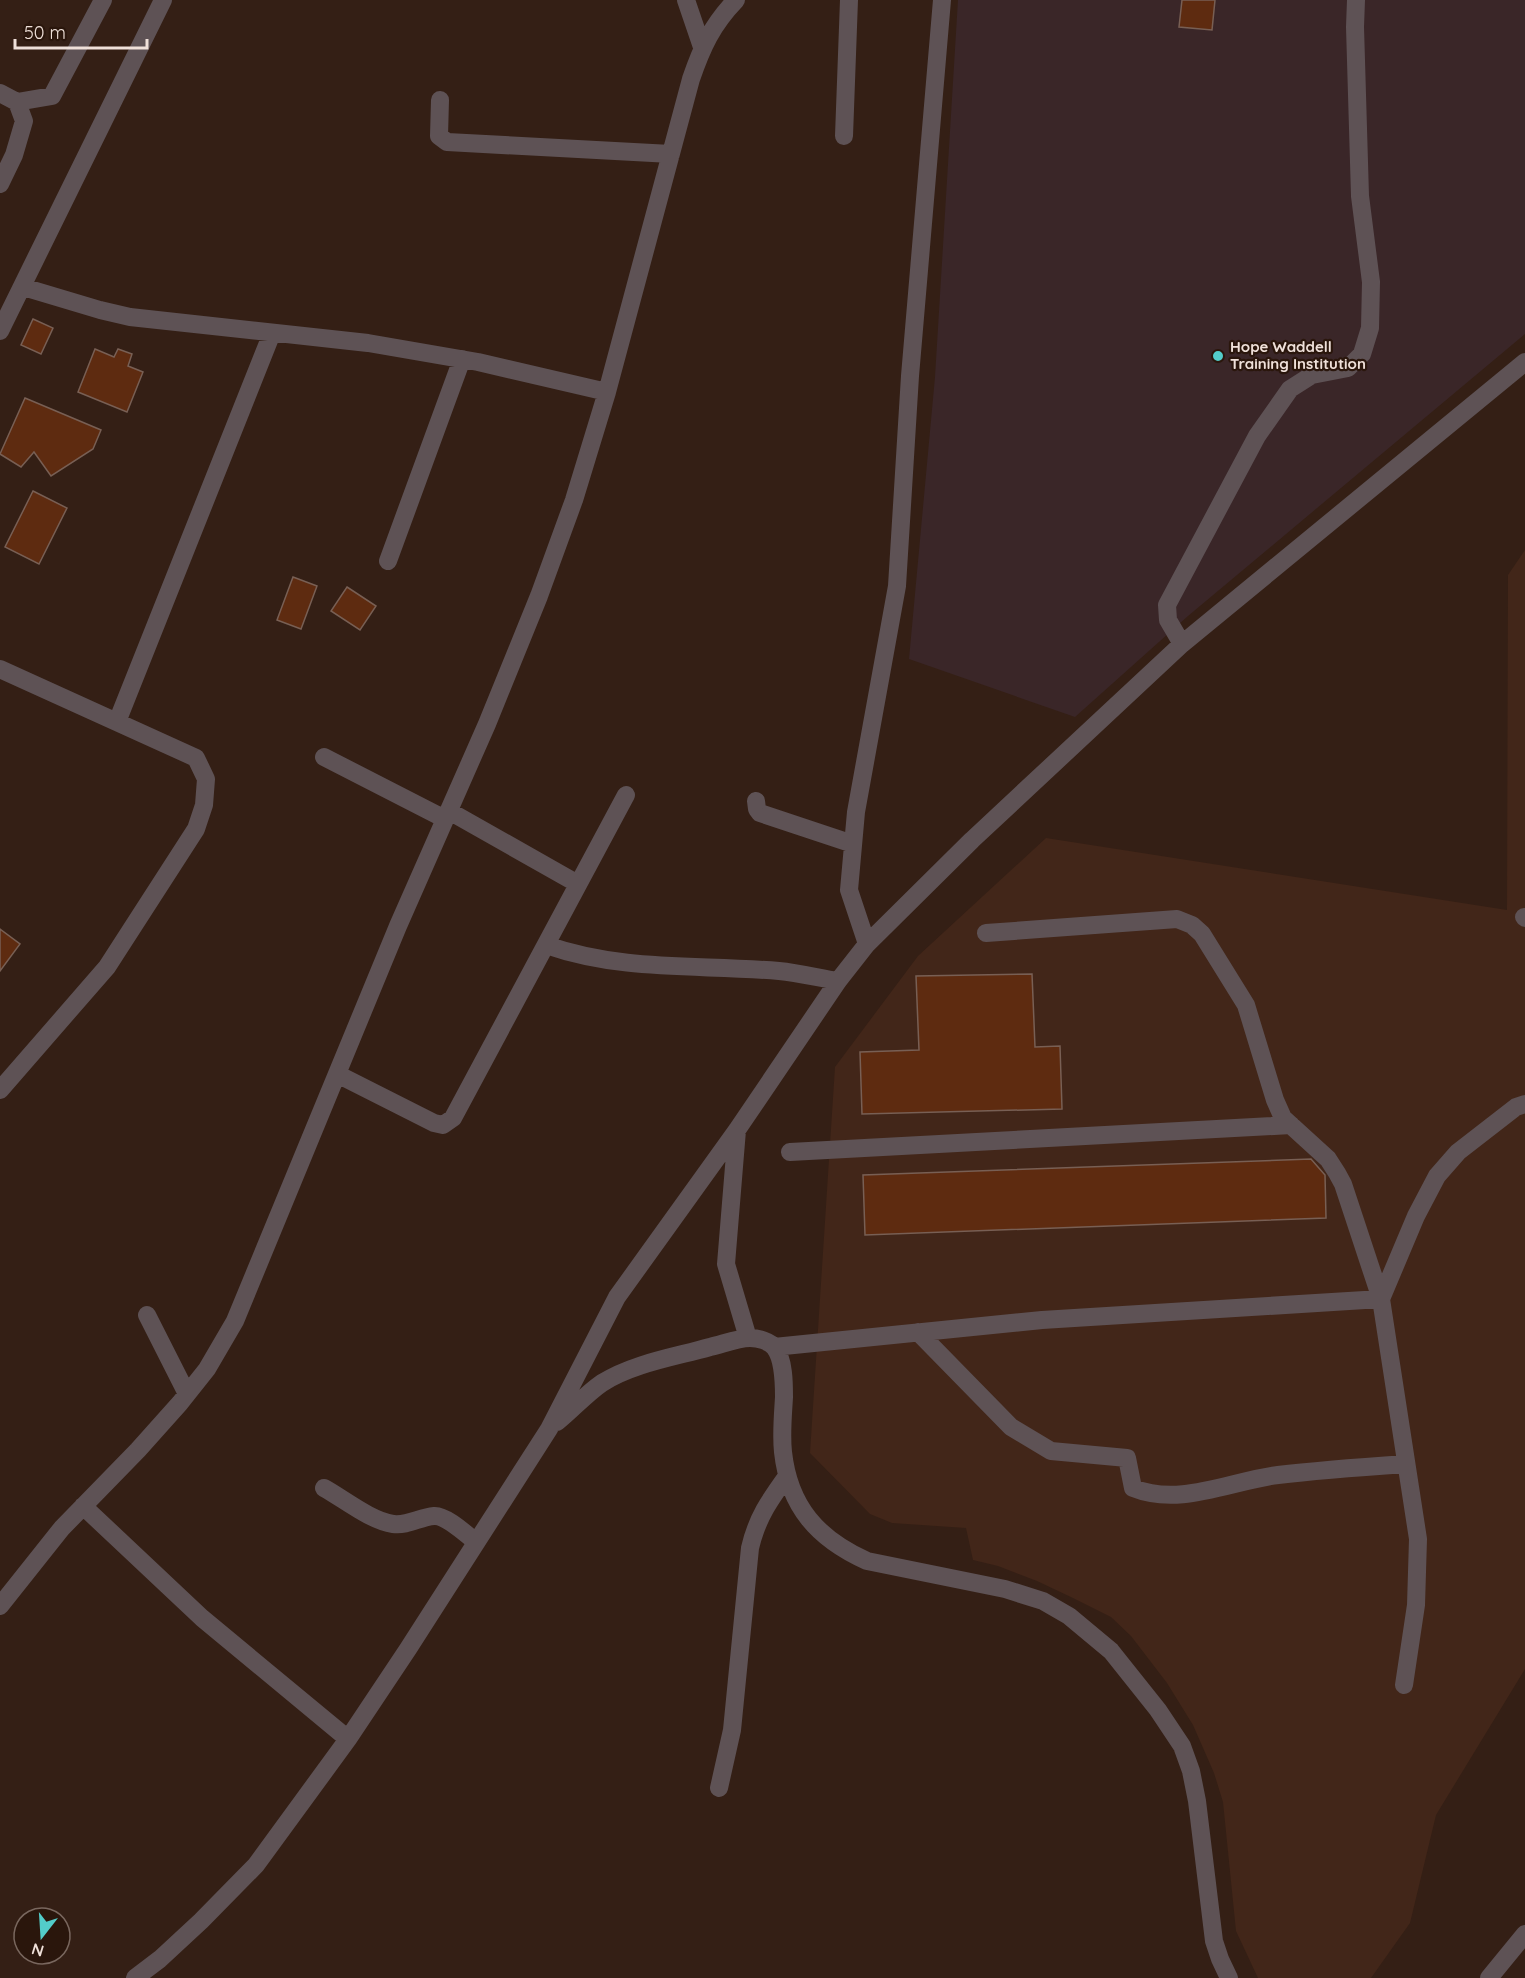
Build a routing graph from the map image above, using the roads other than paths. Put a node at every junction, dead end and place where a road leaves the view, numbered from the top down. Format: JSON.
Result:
{"nodes":[{"id":1,"x":103,"y":0,"type":"edge"},
{"id":2,"x":163,"y":0,"type":"edge"},
{"id":3,"x":686,"y":0,"type":"edge"},
{"id":4,"x":736,"y":0,"type":"edge"},
{"id":5,"x":849,"y":0,"type":"edge"},
{"id":6,"x":942,"y":0,"type":"edge"},
{"id":7,"x":1356,"y":0,"type":"edge"},
{"id":8,"x":702,"y":47,"type":"junction"},
{"id":9,"x":0,"y":93,"type":"edge"},
{"id":10,"x":440,"y":100,"type":"dead end"},
{"id":11,"x":17,"y":102,"type":"junction"},
{"id":12,"x":844,"y":136,"type":"dead end"},
{"id":13,"x":671,"y":154,"type":"junction"},
{"id":14,"x":0,"y":184,"type":"edge"},
{"id":15,"x":23,"y":287,"type":"junction"},
{"id":16,"x":0,"y":331,"type":"edge"},
{"id":17,"x":272,"y":333,"type":"junction"},
{"id":18,"x":462,"y":359,"type":"junction"},
{"id":19,"x":1525,"y":362,"type":"edge"},
{"id":20,"x":608,"y":392,"type":"junction"},
{"id":21,"x":388,"y":561,"type":"dead end"},
{"id":22,"x":1182,"y":644,"type":"junction"},
{"id":23,"x":0,"y":669,"type":"edge"},
{"id":24,"x":117,"y":722,"type":"junction"},
{"id":25,"x":324,"y":757,"type":"dead end"},
{"id":26,"x":626,"y":795,"type":"dead end"},
{"id":27,"x":756,"y":801,"type":"dead end"},
{"id":28,"x":447,"y":815,"type":"junction"},
{"id":29,"x":853,"y":844,"type":"junction"},
{"id":30,"x":578,"y":884,"type":"junction"},
{"id":31,"x":986,"y":933,"type":"dead end"},
{"id":32,"x":867,"y":944,"type":"junction"},
{"id":33,"x":546,"y":945,"type":"junction"},
{"id":34,"x":838,"y":981,"type":"junction"},
{"id":35,"x":337,"y":1074,"type":"junction"},
{"id":36,"x":0,"y":1090,"type":"edge"},
{"id":37,"x":1525,"y":1104,"type":"edge"},
{"id":38,"x":1291,"y":1125,"type":"junction"},
{"id":39,"x":737,"y":1130,"type":"junction"},
{"id":40,"x":790,"y":1152,"type":"dead end"},
{"id":41,"x":1381,"y":1299,"type":"junction"},
{"id":42,"x":147,"y":1315,"type":"dead end"},
{"id":43,"x":918,"y":1332,"type":"junction"},
{"id":44,"x":748,"y":1338,"type":"junction"},
{"id":45,"x":774,"y":1347,"type":"junction"},
{"id":46,"x":187,"y":1394,"type":"junction"},
{"id":47,"x":549,"y":1429,"type":"junction"},
{"id":48,"x":1406,"y":1464,"type":"junction"},
{"id":49,"x":787,"y":1476,"type":"junction"},
{"id":50,"x":324,"y":1488,"type":"dead end"},
{"id":51,"x":83,"y":1506,"type":"junction"},
{"id":52,"x":476,"y":1542,"type":"junction"},
{"id":53,"x":4,"y":1593,"type":"edge"},
{"id":54,"x":1404,"y":1685,"type":"dead end"},
{"id":55,"x":348,"y":1739,"type":"junction"},
{"id":56,"x":719,"y":1788,"type":"dead end"},
{"id":57,"x":1525,"y":1934,"type":"edge"},
{"id":58,"x":135,"y":1978,"type":"edge"},
{"id":59,"x":1229,"y":1978,"type":"edge"},
{"id":60,"x":1489,"y":1978,"type":"edge"}],
"edges":[{"from":1,"to":11,"type":"street"},
{"from":2,"to":15,"type":"street"},
{"from":3,"to":8,"type":"street"},
{"from":4,"to":8,"type":"street"},
{"from":5,"to":12,"type":"street"},
{"from":6,"to":29,"type":"street"},
{"from":7,"to":22,"type":"street"},
{"from":8,"to":13,"type":"street"},
{"from":9,"to":11,"type":"street"},
{"from":10,"to":13,"type":"street"},
{"from":11,"to":14,"type":"street"},
{"from":13,"to":20,"type":"street"},
{"from":15,"to":16,"type":"street"},
{"from":15,"to":17,"type":"street"},
{"from":17,"to":18,"type":"street"},
{"from":17,"to":24,"type":"street"},
{"from":18,"to":20,"type":"street"},
{"from":18,"to":21,"type":"street"},
{"from":19,"to":22,"type":"street"},
{"from":20,"to":28,"type":"street"},
{"from":22,"to":32,"type":"street"},
{"from":23,"to":24,"type":"street"},
{"from":24,"to":36,"type":"street"},
{"from":25,"to":28,"type":"street"},
{"from":26,"to":30,"type":"street"},
{"from":27,"to":29,"type":"street"},
{"from":28,"to":30,"type":"street"},
{"from":28,"to":35,"type":"street"},
{"from":29,"to":32,"type":"street"},
{"from":30,"to":33,"type":"street"},
{"from":31,"to":38,"type":"street"},
{"from":32,"to":34,"type":"street"},
{"from":33,"to":34,"type":"street"},
{"from":33,"to":35,"type":"street"},
{"from":34,"to":39,"type":"street"},
{"from":35,"to":46,"type":"street"},
{"from":37,"to":41,"type":"street"},
{"from":38,"to":40,"type":"street"},
{"from":38,"to":41,"type":"street"},
{"from":39,"to":44,"type":"street"},
{"from":39,"to":47,"type":"street"},
{"from":41,"to":43,"type":"street"},
{"from":41,"to":48,"type":"street"},
{"from":42,"to":46,"type":"street"},
{"from":43,"to":45,"type":"street"},
{"from":43,"to":48,"type":"street"},
{"from":44,"to":45,"type":"street"},
{"from":44,"to":47,"type":"street"},
{"from":45,"to":49,"type":"street"},
{"from":46,"to":51,"type":"street"},
{"from":47,"to":52,"type":"street"},
{"from":48,"to":54,"type":"street"},
{"from":49,"to":56,"type":"street"},
{"from":49,"to":59,"type":"street"},
{"from":50,"to":52,"type":"street"},
{"from":51,"to":53,"type":"street"},
{"from":51,"to":55,"type":"street"},
{"from":52,"to":55,"type":"street"},
{"from":55,"to":58,"type":"street"},
{"from":57,"to":60,"type":"street"}]}
